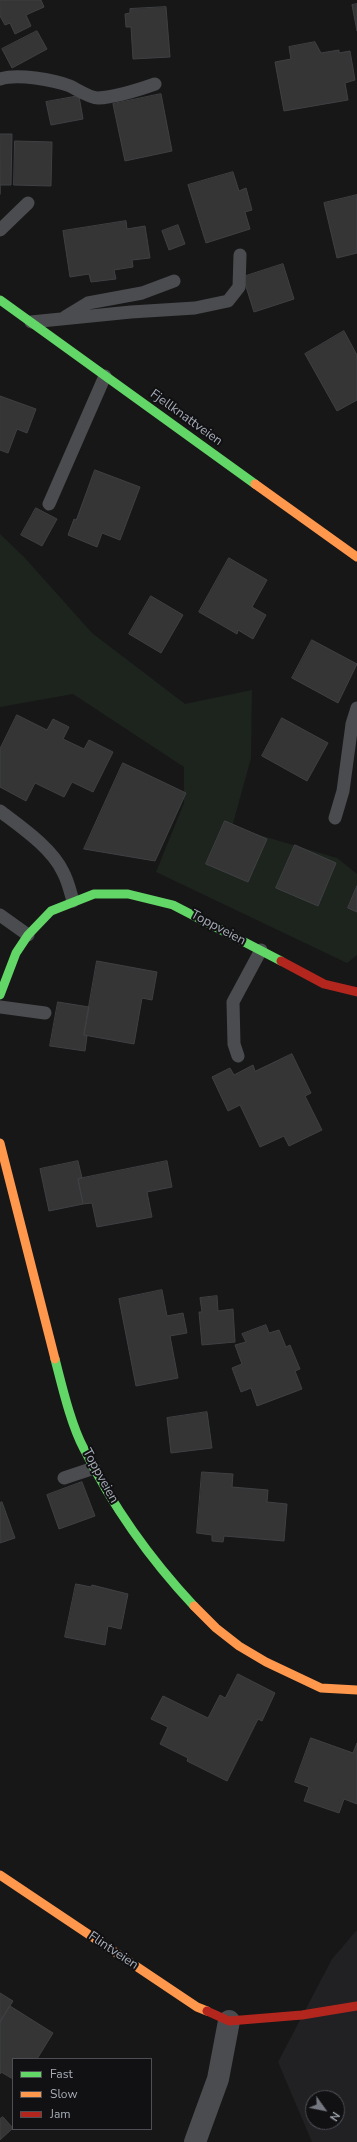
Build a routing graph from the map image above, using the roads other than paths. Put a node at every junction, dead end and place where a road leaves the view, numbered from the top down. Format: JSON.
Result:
{"nodes":[{"id":1,"x":0,"y":78,"type":"edge"},
{"id":2,"x":155,"y":84,"type":"dead end"},
{"id":3,"x":28,"y":204,"type":"dead end"},
{"id":4,"x":0,"y":230,"type":"edge"},
{"id":5,"x":240,"y":255,"type":"dead end"},
{"id":6,"x":174,"y":281,"type":"dead end"},
{"id":7,"x":0,"y":300,"type":"edge"},
{"id":8,"x":62,"y":319,"type":"junction"},
{"id":9,"x":31,"y":322,"type":"junction"},
{"id":10,"x":105,"y":376,"type":"junction"},
{"id":11,"x":49,"y":504,"type":"dead end"},
{"id":12,"x":357,"y":557,"type":"edge"},
{"id":13,"x":357,"y":708,"type":"edge"},
{"id":14,"x":0,"y":811,"type":"edge"},
{"id":15,"x":335,"y":818,"type":"dead end"},
{"id":16,"x":73,"y":902,"type":"junction"},
{"id":17,"x":0,"y":916,"type":"edge"},
{"id":18,"x":28,"y":935,"type":"junction"},
{"id":19,"x":261,"y":950,"type":"junction"},
{"id":20,"x":357,"y":992,"type":"edge"},
{"id":21,"x":0,"y":995,"type":"edge"},
{"id":22,"x":0,"y":1007,"type":"edge"},
{"id":23,"x":45,"y":1013,"type":"dead end"},
{"id":24,"x":238,"y":1056,"type":"dead end"},
{"id":25,"x":0,"y":1143,"type":"edge"},
{"id":26,"x":2,"y":1166,"type":"edge"},
{"id":27,"x":94,"y":1468,"type":"junction"},
{"id":28,"x":64,"y":1478,"type":"dead end"},
{"id":29,"x":357,"y":1690,"type":"edge"},
{"id":30,"x":0,"y":1875,"type":"edge"},
{"id":31,"x":357,"y":2006,"type":"edge"},
{"id":32,"x":229,"y":2021,"type":"junction"},
{"id":33,"x":195,"y":2142,"type":"edge"}],
"edges":[{"from":1,"to":2,"type":"lane"},
{"from":3,"to":4,"type":"lane"},
{"from":5,"to":8,"type":"lane"},
{"from":6,"to":8,"type":"lane"},
{"from":7,"to":9,"type":"street","name":"Fjellknattveien"},
{"from":8,"to":9,"type":"lane"},
{"from":9,"to":10,"type":"street","name":"Fjellknattveien"},
{"from":10,"to":11,"type":"lane"},
{"from":10,"to":12,"type":"street","name":"Fjellknattveien"},
{"from":13,"to":15,"type":"lane"},
{"from":14,"to":16,"type":"lane"},
{"from":16,"to":18,"type":"street","name":"Toppveien"},
{"from":16,"to":19,"type":"street","name":"Toppveien"},
{"from":17,"to":18,"type":"lane"},
{"from":18,"to":21,"type":"street","name":"Toppveien"},
{"from":19,"to":20,"type":"street","name":"Toppveien"},
{"from":19,"to":24,"type":"lane"},
{"from":22,"to":23,"type":"lane"},
{"from":25,"to":26,"type":"street","name":"Toppveien"},
{"from":26,"to":27,"type":"street","name":"Toppveien"},
{"from":27,"to":28,"type":"lane"},
{"from":27,"to":29,"type":"street","name":"Toppveien"},
{"from":30,"to":32,"type":"street","name":"Flintveien"},
{"from":31,"to":32,"type":"street","name":"Flintveien"},
{"from":32,"to":33,"type":"street"}]}
